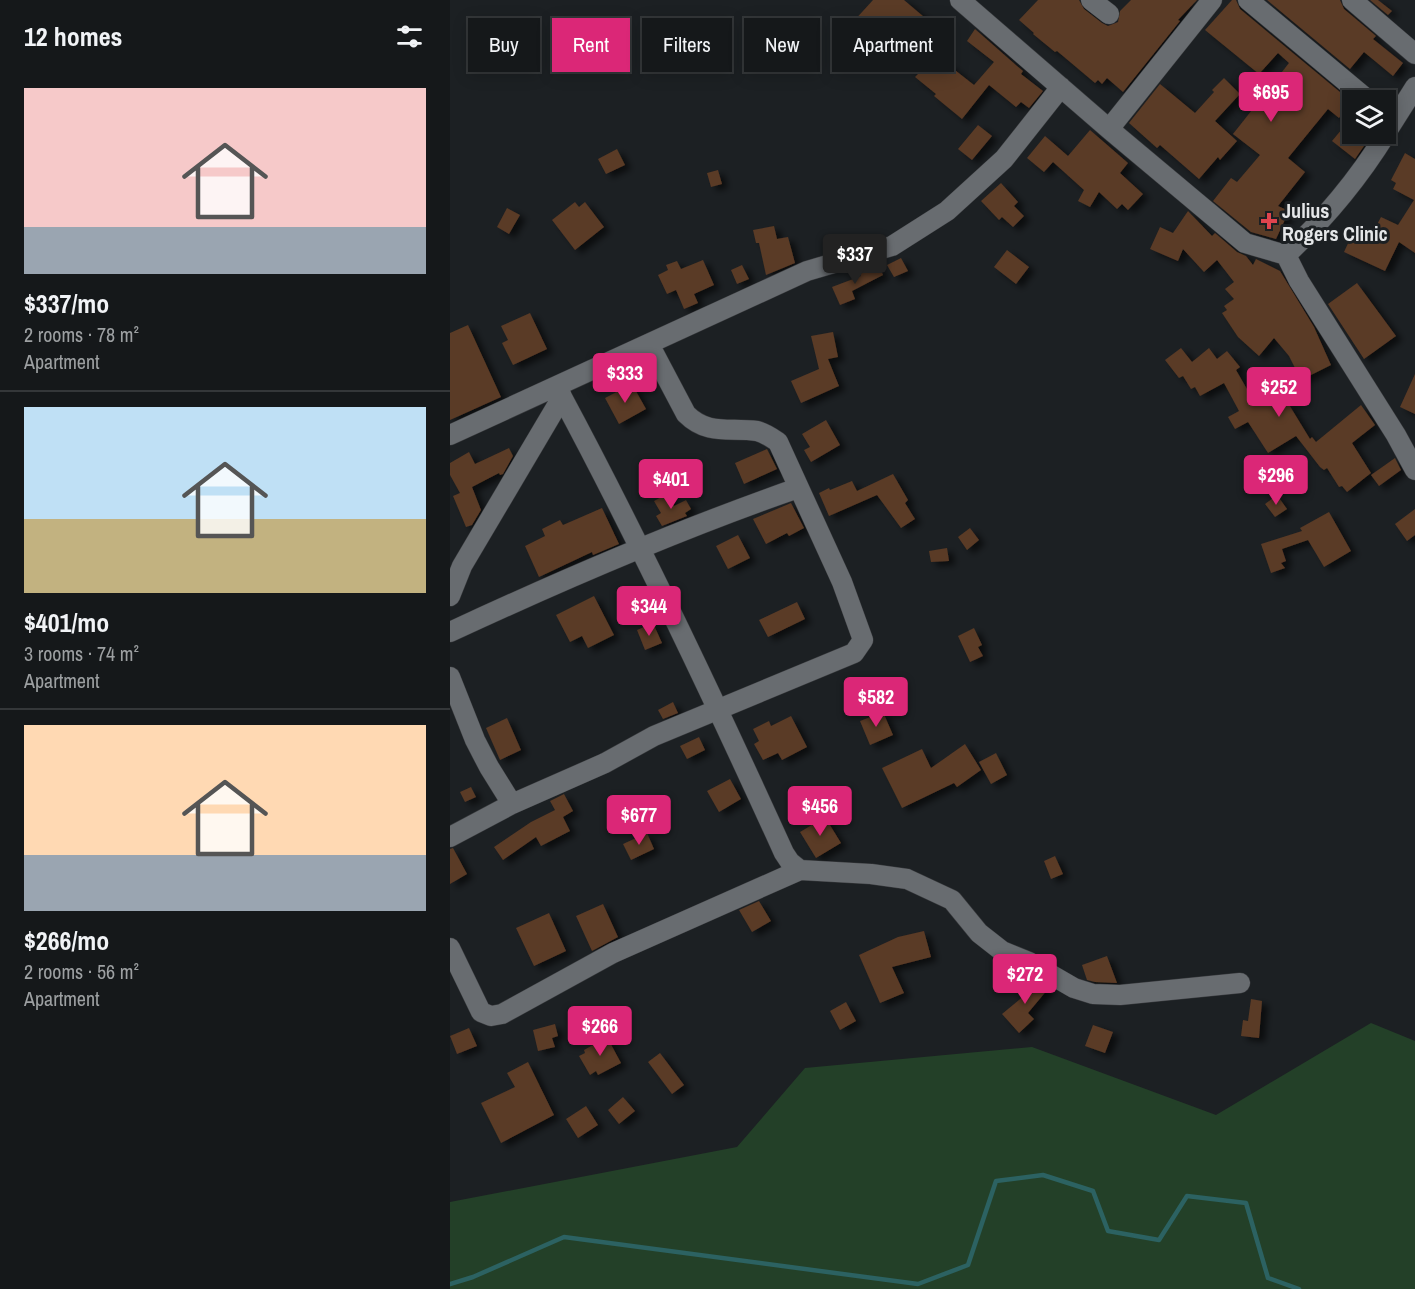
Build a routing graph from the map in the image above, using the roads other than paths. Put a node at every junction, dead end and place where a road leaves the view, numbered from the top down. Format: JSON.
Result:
{"nodes":[{"id":1,"x":960,"y":0,"type":"edge"},
{"id":2,"x":1091,"y":0,"type":"edge"},
{"id":3,"x":1212,"y":0,"type":"edge"},
{"id":4,"x":1248,"y":0,"type":"edge"},
{"id":5,"x":1352,"y":0,"type":"edge"},
{"id":6,"x":1109,"y":14,"type":"dead end"},
{"id":7,"x":1415,"y":54,"type":"edge"},
{"id":8,"x":1061,"y":87,"type":"junction"},
{"id":9,"x":1415,"y":87,"type":"edge"},
{"id":10,"x":1356,"y":90,"type":"edge"},
{"id":11,"x":1396,"y":114,"type":"edge"},
{"id":12,"x":1108,"y":129,"type":"junction"},
{"id":13,"x":1378,"y":144,"type":"edge"},
{"id":14,"x":1286,"y":255,"type":"junction"},
{"id":15,"x":648,"y":344,"type":"junction"},
{"id":16,"x":560,"y":392,"type":"junction"},
{"id":17,"x":450,"y":435,"type":"edge"},
{"id":18,"x":1415,"y":470,"type":"edge"},
{"id":19,"x":798,"y":488,"type":"junction"},
{"id":20,"x":640,"y":548,"type":"junction"},
{"id":21,"x":450,"y":596,"type":"edge"},
{"id":22,"x":450,"y":632,"type":"edge"},
{"id":23,"x":450,"y":677,"type":"edge"},
{"id":24,"x":718,"y":708,"type":"junction"},
{"id":25,"x":512,"y":804,"type":"junction"},
{"id":26,"x":450,"y":837,"type":"edge"},
{"id":27,"x":800,"y":870,"type":"junction"},
{"id":28,"x":450,"y":948,"type":"edge"},
{"id":29,"x":1240,"y":983,"type":"dead end"}],
"edges":[{"from":1,"to":8,"type":"street"},
{"from":2,"to":6,"type":"street"},
{"from":3,"to":12,"type":"street"},
{"from":4,"to":10,"type":"street"},
{"from":5,"to":7,"type":"street"},
{"from":8,"to":12,"type":"street"},
{"from":8,"to":15,"type":"street"},
{"from":9,"to":11,"type":"street"},
{"from":12,"to":14,"type":"street"},
{"from":13,"to":14,"type":"street"},
{"from":14,"to":18,"type":"street"},
{"from":15,"to":16,"type":"street"},
{"from":15,"to":19,"type":"street"},
{"from":16,"to":17,"type":"street"},
{"from":16,"to":20,"type":"street"},
{"from":16,"to":21,"type":"street"},
{"from":19,"to":20,"type":"street"},
{"from":19,"to":24,"type":"street"},
{"from":20,"to":22,"type":"street"},
{"from":20,"to":24,"type":"street"},
{"from":23,"to":25,"type":"street"},
{"from":24,"to":25,"type":"street"},
{"from":24,"to":27,"type":"street"},
{"from":25,"to":26,"type":"street"},
{"from":27,"to":28,"type":"street"},
{"from":27,"to":29,"type":"street"}]}
